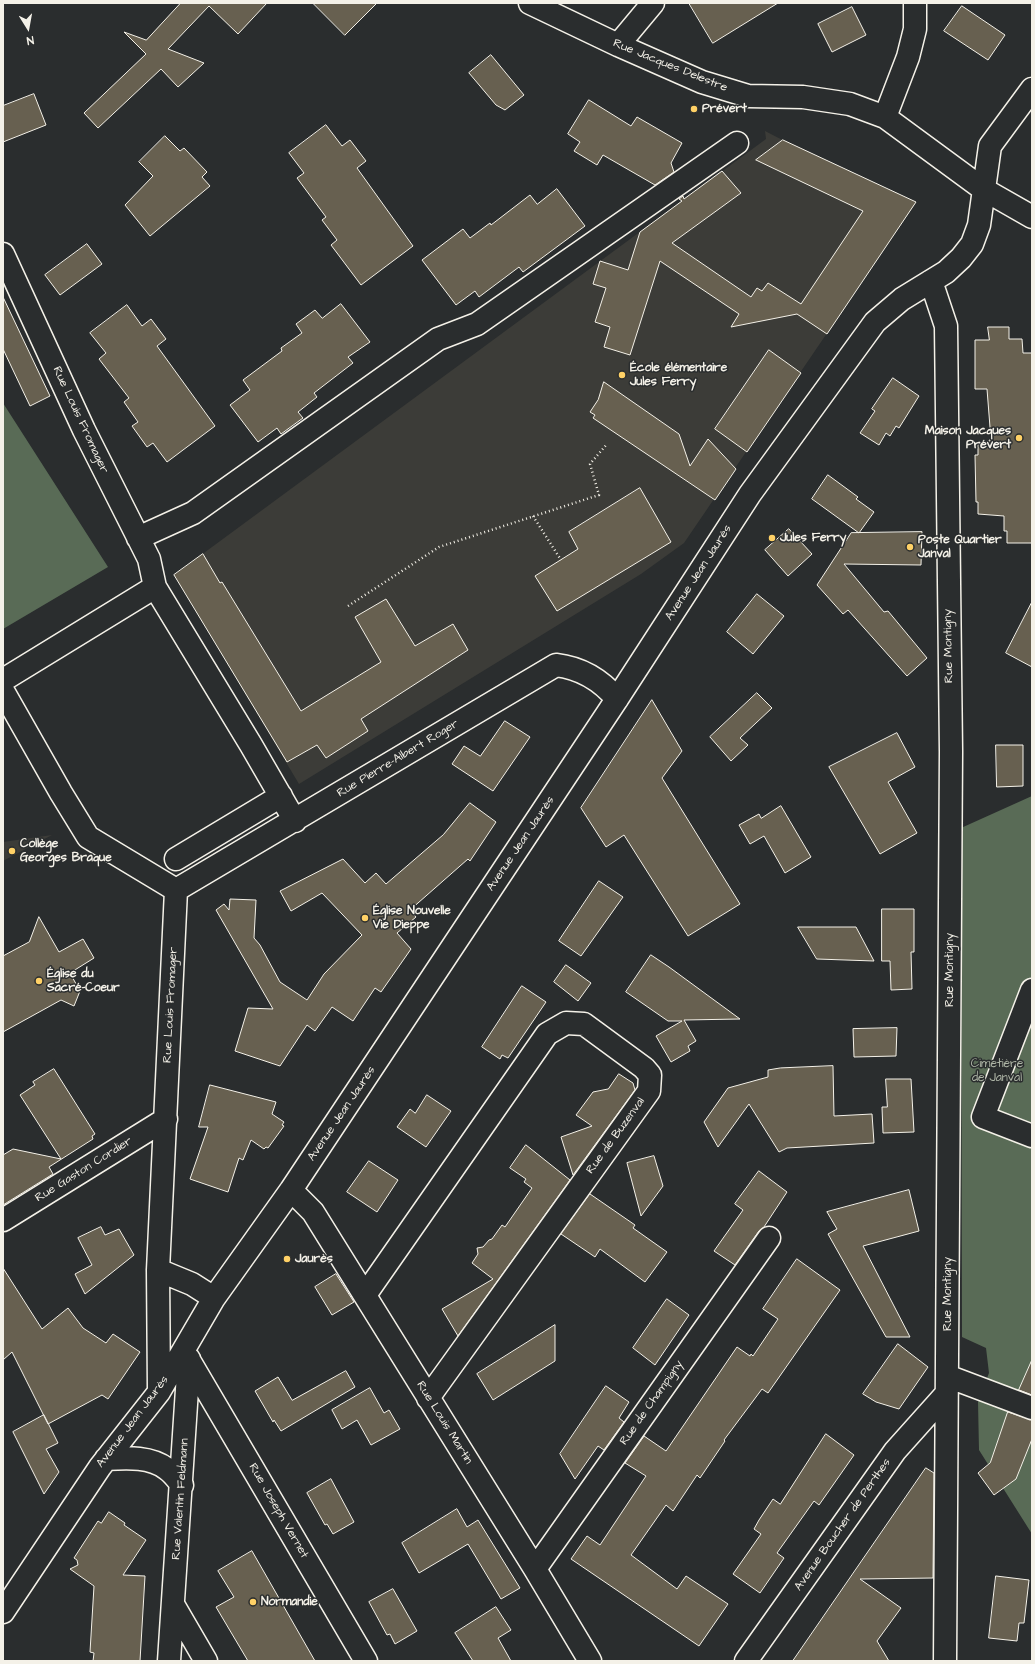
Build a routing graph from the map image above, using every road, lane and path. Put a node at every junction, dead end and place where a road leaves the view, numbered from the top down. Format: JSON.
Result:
{"nodes":[{"id":1,"x":530,"y":3,"type":"edge"},
{"id":2,"x":653,"y":3,"type":"edge"},
{"id":3,"x":915,"y":3,"type":"edge"},
{"id":4,"x":618,"y":45,"type":"junction"},
{"id":5,"x":1032,"y":89,"type":"edge"},
{"id":6,"x":885,"y":117,"type":"junction"},
{"id":7,"x":738,"y":143,"type":"dead end"},
{"id":8,"x":983,"y":189,"type":"junction"},
{"id":9,"x":1032,"y":218,"type":"edge"},
{"id":10,"x":3,"y":254,"type":"edge"},
{"id":11,"x":931,"y":281,"type":"junction"},
{"id":12,"x":607,"y":444,"type":"dead end"},
{"id":13,"x":533,"y":516,"type":"junction"},
{"id":14,"x":138,"y":538,"type":"junction"},
{"id":15,"x":561,"y":560,"type":"dead end"},
{"id":16,"x":155,"y":587,"type":"junction"},
{"id":17,"x":348,"y":606,"type":"dead end"},
{"id":18,"x":3,"y":680,"type":"edge"},
{"id":19,"x":3,"y":691,"type":"edge"},
{"id":20,"x":618,"y":699,"type":"junction"},
{"id":21,"x":281,"y":796,"type":"junction"},
{"id":22,"x":295,"y":822,"type":"junction"},
{"id":23,"x":176,"y":859,"type":"dead end"},
{"id":24,"x":176,"y":890,"type":"junction"},
{"id":25,"x":1032,"y":990,"type":"edge"},
{"id":26,"x":166,"y":1119,"type":"junction"},
{"id":27,"x":1032,"y":1136,"type":"edge"},
{"id":28,"x":291,"y":1190,"type":"junction"},
{"id":29,"x":3,"y":1220,"type":"edge"},
{"id":30,"x":769,"y":1238,"type":"dead end"},
{"id":31,"x":158,"y":1270,"type":"junction"},
{"id":32,"x":365,"y":1295,"type":"junction"},
{"id":33,"x":214,"y":1298,"type":"junction"},
{"id":34,"x":191,"y":1336,"type":"junction"},
{"id":35,"x":189,"y":1360,"type":"junction"},
{"id":36,"x":946,"y":1385,"type":"junction"},
{"id":37,"x":159,"y":1392,"type":"junction"},
{"id":38,"x":428,"y":1398,"type":"junction"},
{"id":39,"x":1032,"y":1408,"type":"edge"},
{"id":40,"x":106,"y":1459,"type":"junction"},
{"id":41,"x":182,"y":1485,"type":"junction"},
{"id":42,"x":535,"y":1569,"type":"junction"},
{"id":43,"x":174,"y":1606,"type":"junction"},
{"id":44,"x":3,"y":1612,"type":"edge"},
{"id":45,"x":169,"y":1661,"type":"edge"},
{"id":46,"x":206,"y":1661,"type":"edge"},
{"id":47,"x":366,"y":1661,"type":"edge"},
{"id":48,"x":590,"y":1661,"type":"edge"},
{"id":49,"x":746,"y":1661,"type":"edge"},
{"id":50,"x":945,"y":1661,"type":"edge"}],
"edges":[{"from":1,"to":4,"type":"street","name":"Rue Jacques Delestre"},
{"from":2,"to":4,"type":"street"},
{"from":3,"to":6,"type":"street"},
{"from":4,"to":6,"type":"street","name":"Rue Jacques Delestre"},
{"from":5,"to":8,"type":"street","name":"Avenue Jean Jaurès"},
{"from":6,"to":8,"type":"street","name":"Rue Jacques Delestre"},
{"from":7,"to":14,"type":"street"},
{"from":8,"to":9,"type":"street","name":"Rue Jacques Delestre"},
{"from":8,"to":11,"type":"street","name":"Avenue Jean Jaurès"},
{"from":10,"to":14,"type":"street","name":"Rue Louis Fromager"},
{"from":11,"to":20,"type":"street","name":"Avenue Jean Jaurès"},
{"from":11,"to":36,"type":"street","name":"Rue Montigny"},
{"from":12,"to":13,"type":"path"},
{"from":13,"to":15,"type":"path"},
{"from":13,"to":17,"type":"path"},
{"from":14,"to":16,"type":"street","name":"Rue Louis Fromager"},
{"from":16,"to":18,"type":"street"},
{"from":16,"to":21,"type":"street","name":"Rue Louis Fromager"},
{"from":19,"to":24,"type":"street"},
{"from":20,"to":22,"type":"street","name":"Rue Pierre-Albert Roger"},
{"from":20,"to":28,"type":"street","name":"Avenue Jean Jaurès"},
{"from":21,"to":22,"type":"street","name":"Rue Louis Fromager"},
{"from":21,"to":23,"type":"street"},
{"from":22,"to":24,"type":"street","name":"Rue Pierre-Albert Roger"},
{"from":24,"to":26,"type":"street","name":"Rue Louis Fromager"},
{"from":25,"to":27,"type":"street"},
{"from":26,"to":29,"type":"street","name":"Rue Gaston Cordier"},
{"from":26,"to":31,"type":"street","name":"Rue Louis Fromager"},
{"from":28,"to":32,"type":"street","name":"Rue Louis Martin"},
{"from":28,"to":33,"type":"street","name":"Avenue Jean Jaurès"},
{"from":30,"to":42,"type":"street","name":"Rue de Champigny"},
{"from":31,"to":33,"type":"street"},
{"from":31,"to":37,"type":"street","name":"Rue Louis Fromager"},
{"from":32,"to":38,"type":"street","name":"Rue Louis Martin"},
{"from":32,"to":38,"type":"street","name":"Rue de Buzenval"},
{"from":33,"to":34,"type":"street","name":"Avenue Jean Jaurès"},
{"from":34,"to":35,"type":"street","name":"Rue Valentin Feldmann"},
{"from":34,"to":37,"type":"street","name":"Avenue Jean Jaurès"},
{"from":35,"to":41,"type":"street","name":"Rue Valentin Feldmann"},
{"from":35,"to":47,"type":"street","name":"Rue Joseph Vernet"},
{"from":36,"to":39,"type":"street"},
{"from":36,"to":49,"type":"street","name":"Avenue Boucher de Perthes"},
{"from":36,"to":50,"type":"street","name":"Rue Montigny"},
{"from":37,"to":40,"type":"street","name":"Avenue Jean Jaurès"},
{"from":38,"to":42,"type":"street","name":"Rue Louis Martin"},
{"from":40,"to":41,"type":"street"},
{"from":40,"to":44,"type":"street","name":"Avenue Jean Jaurès"},
{"from":41,"to":43,"type":"street","name":"Rue Valentin Feldmann"},
{"from":42,"to":48,"type":"street","name":"Rue Louis Martin"},
{"from":43,"to":45,"type":"street","name":"Rue Valentin Feldmann"},
{"from":43,"to":46,"type":"street"}]}
